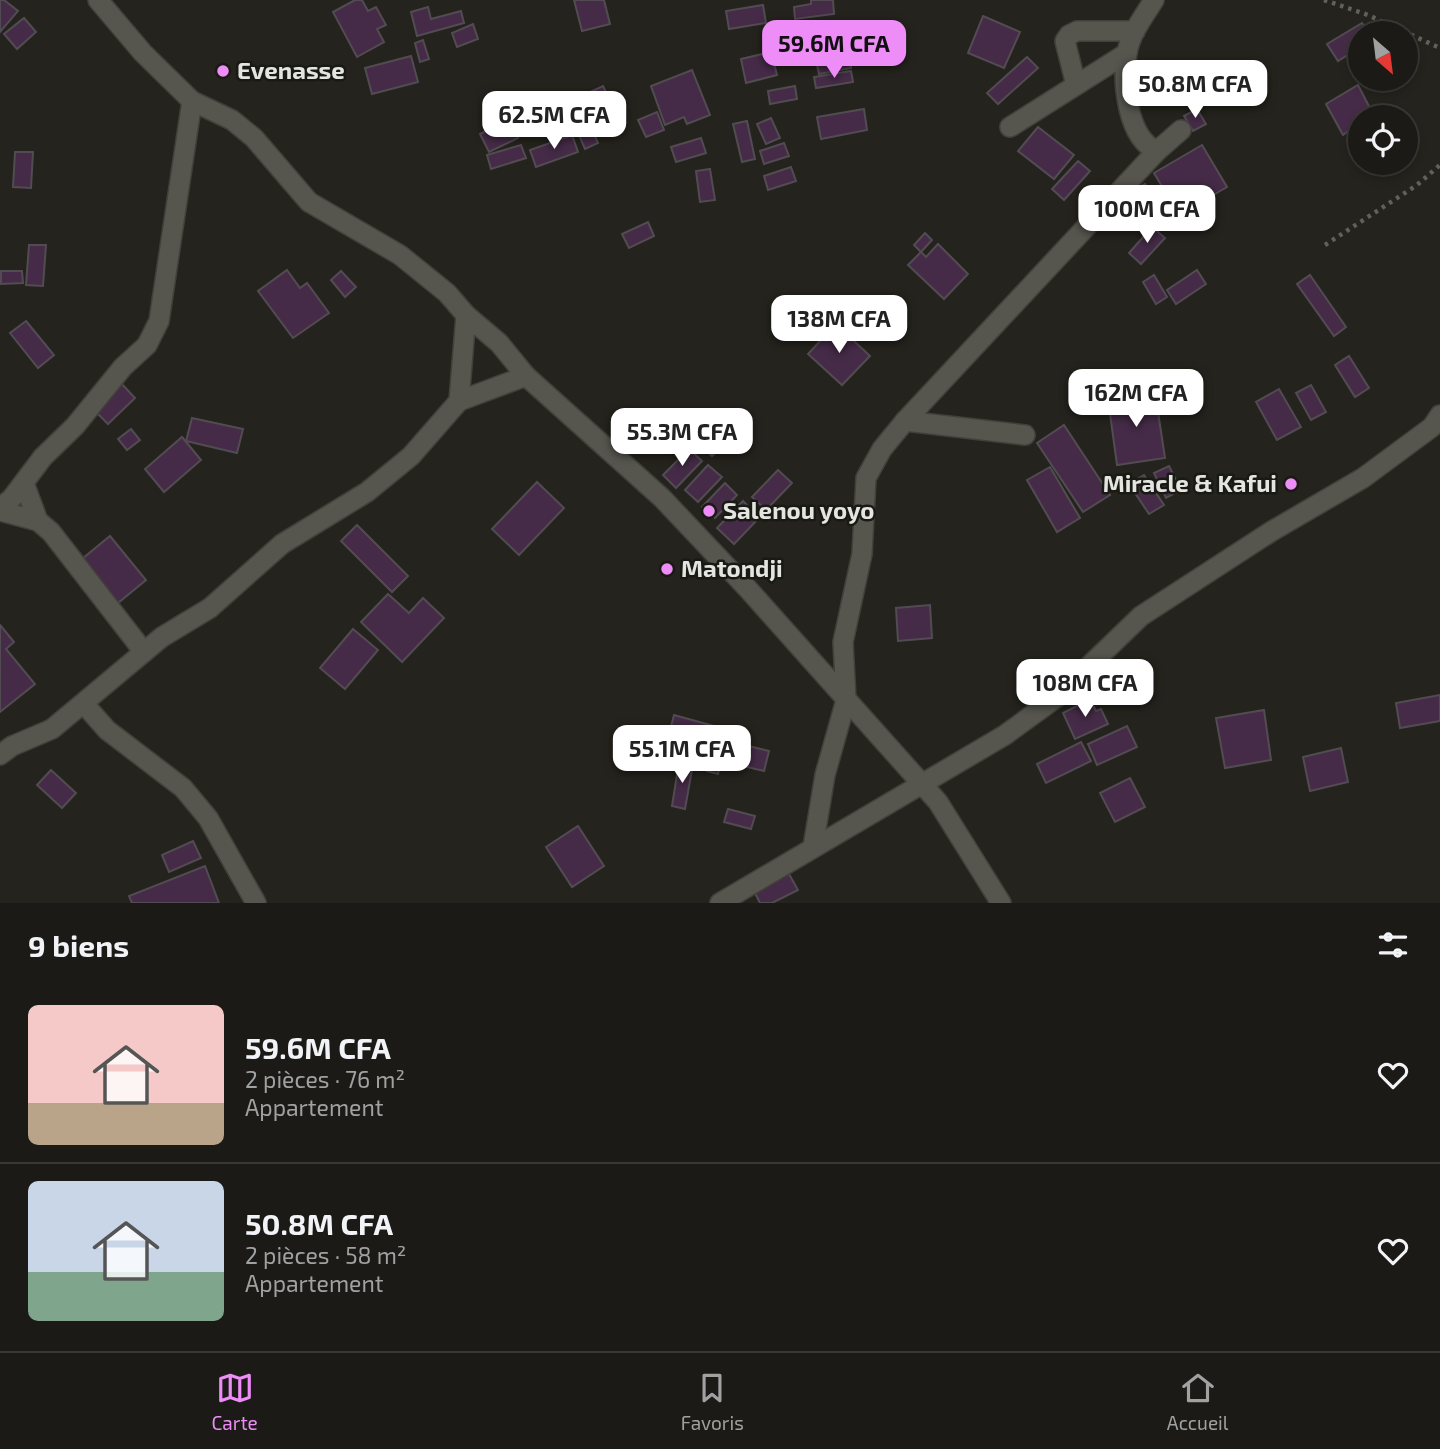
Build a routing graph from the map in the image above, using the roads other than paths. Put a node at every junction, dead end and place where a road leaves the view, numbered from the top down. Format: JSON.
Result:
{"nodes":[{"id":1,"x":98,"y":0,"type":"edge"},
{"id":2,"x":1154,"y":0,"type":"edge"},
{"id":3,"x":1135,"y":31,"type":"junction"},
{"id":4,"x":1127,"y":53,"type":"junction"},
{"id":5,"x":1076,"y":85,"type":"junction"},
{"id":6,"x":192,"y":102,"type":"junction"},
{"id":7,"x":1010,"y":127,"type":"dead end"},
{"id":8,"x":1181,"y":130,"type":"dead end"},
{"id":9,"x":1157,"y":151,"type":"junction"},
{"id":10,"x":466,"y":315,"type":"junction"},
{"id":11,"x":526,"y":376,"type":"junction"},
{"id":12,"x":459,"y":401,"type":"junction"},
{"id":13,"x":905,"y":421,"type":"junction"},
{"id":14,"x":1438,"y":423,"type":"edge"},
{"id":15,"x":1025,"y":435,"type":"dead end"},
{"id":16,"x":23,"y":483,"type":"junction"},
{"id":17,"x":0,"y":509,"type":"edge"},
{"id":18,"x":38,"y":521,"type":"junction"},
{"id":19,"x":144,"y":652,"type":"junction"},
{"id":20,"x":845,"y":700,"type":"junction"},
{"id":21,"x":83,"y":704,"type":"junction"},
{"id":22,"x":0,"y":755,"type":"edge"},
{"id":23,"x":922,"y":786,"type":"junction"},
{"id":24,"x":813,"y":847,"type":"junction"},
{"id":25,"x":256,"y":903,"type":"edge"},
{"id":26,"x":720,"y":903,"type":"edge"},
{"id":27,"x":1001,"y":903,"type":"edge"}],
"edges":[{"from":1,"to":6,"type":"street"},
{"from":2,"to":3,"type":"street"},
{"from":3,"to":4,"type":"street"},
{"from":3,"to":5,"type":"street"},
{"from":4,"to":5,"type":"street"},
{"from":4,"to":9,"type":"street"},
{"from":5,"to":7,"type":"street"},
{"from":6,"to":10,"type":"street"},
{"from":6,"to":16,"type":"street"},
{"from":8,"to":9,"type":"street"},
{"from":9,"to":13,"type":"street"},
{"from":10,"to":11,"type":"street"},
{"from":10,"to":12,"type":"street"},
{"from":11,"to":12,"type":"street"},
{"from":11,"to":20,"type":"street"},
{"from":12,"to":19,"type":"street"},
{"from":13,"to":15,"type":"street"},
{"from":13,"to":20,"type":"street"},
{"from":14,"to":23,"type":"street"},
{"from":16,"to":17,"type":"street"},
{"from":16,"to":18,"type":"street"},
{"from":17,"to":18,"type":"street"},
{"from":18,"to":19,"type":"street"},
{"from":19,"to":21,"type":"street"},
{"from":20,"to":23,"type":"street"},
{"from":20,"to":24,"type":"street"},
{"from":21,"to":22,"type":"street"},
{"from":21,"to":25,"type":"street"},
{"from":23,"to":24,"type":"street"},
{"from":23,"to":27,"type":"street"},
{"from":24,"to":26,"type":"street"}]}
